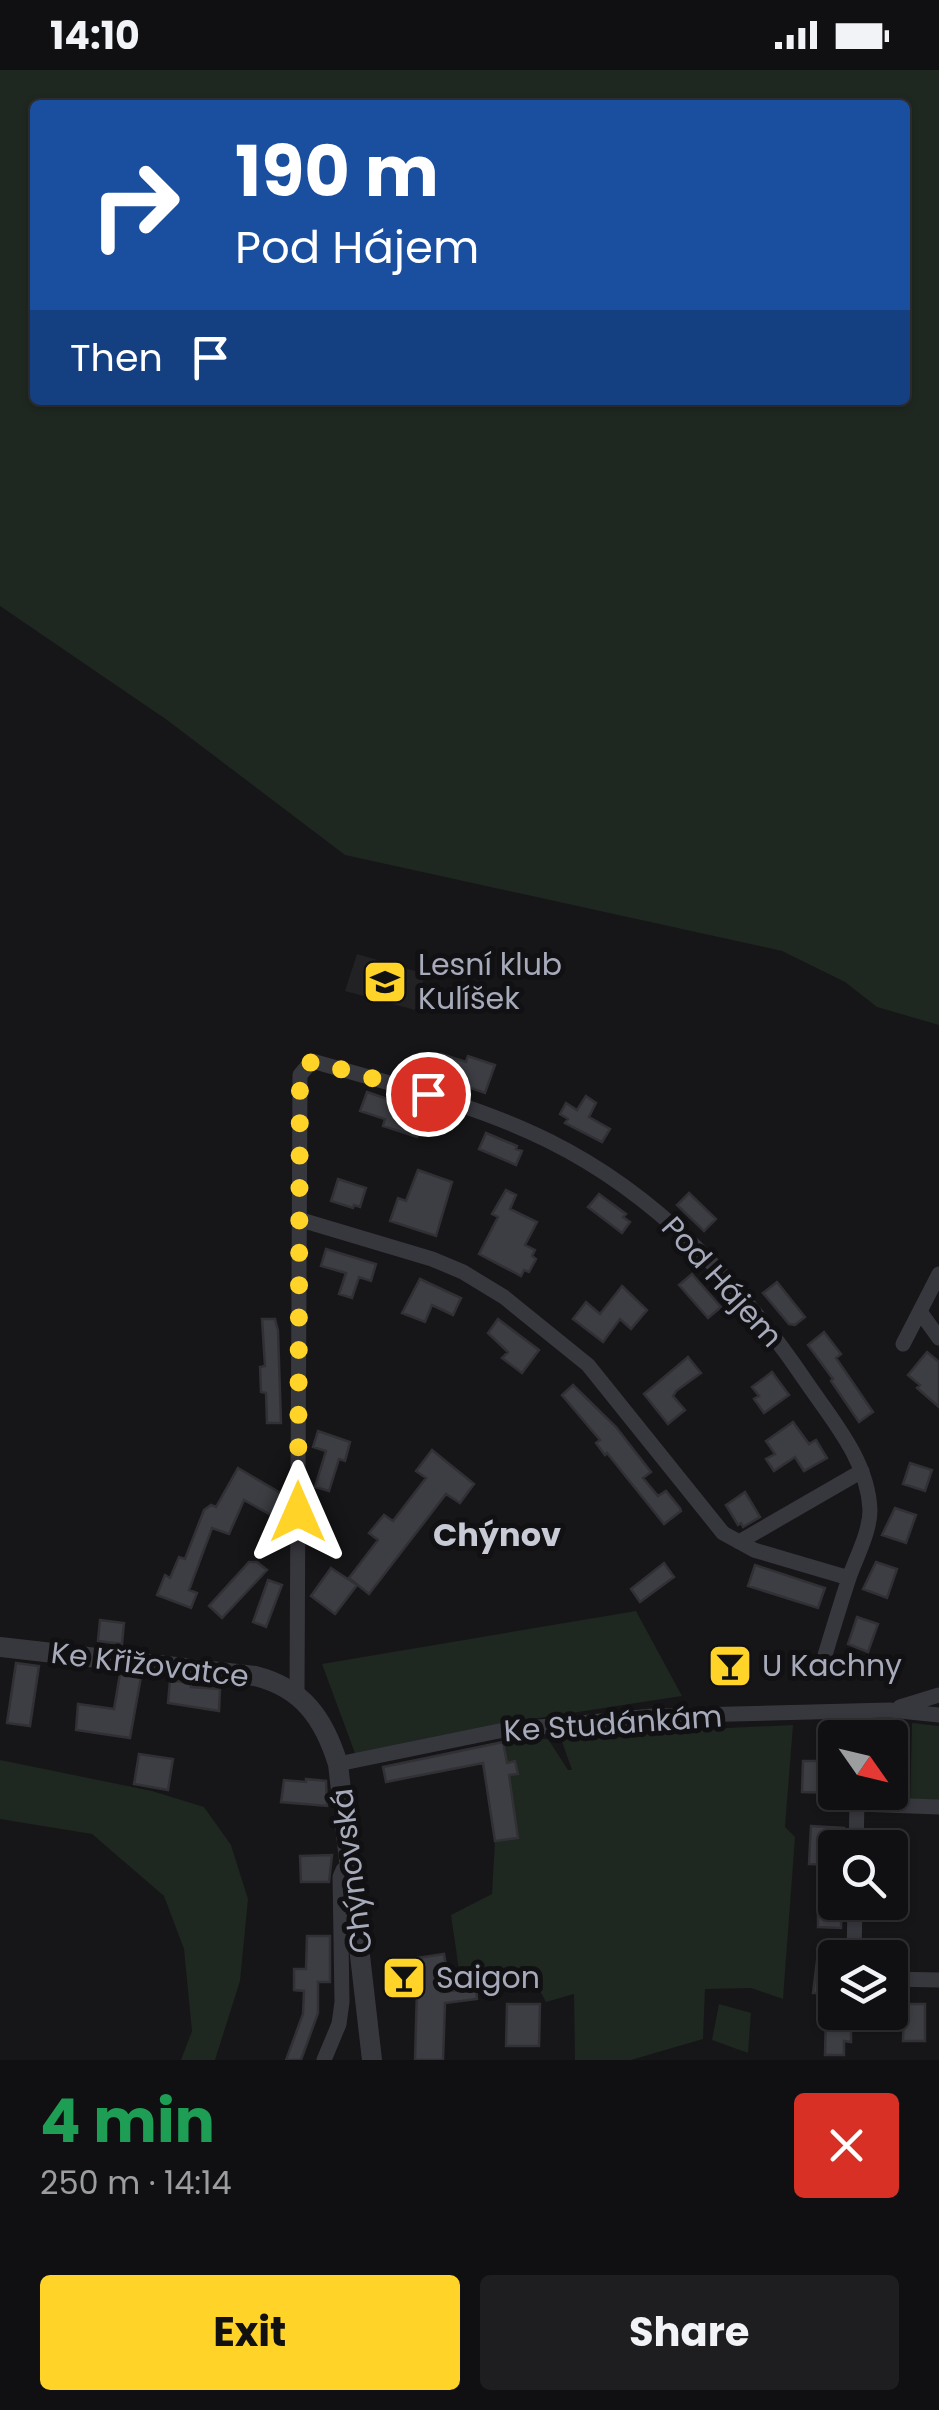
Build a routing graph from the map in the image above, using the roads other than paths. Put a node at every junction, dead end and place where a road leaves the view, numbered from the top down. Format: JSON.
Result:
{"nodes":[{"id":1,"x":298,"y":1219,"type":"junction"},
{"id":2,"x":939,"y":1274,"type":"edge"},
{"id":3,"x":921,"y":1312,"type":"junction"},
{"id":4,"x":939,"y":1338,"type":"edge"},
{"id":5,"x":903,"y":1344,"type":"dead end"},
{"id":6,"x":862,"y":1470,"type":"junction"},
{"id":7,"x":739,"y":1542,"type":"junction"},
{"id":8,"x":849,"y":1578,"type":"junction"},
{"id":9,"x":0,"y":1647,"type":"edge"},
{"id":10,"x":825,"y":1655,"type":"dead end"},
{"id":11,"x":297,"y":1694,"type":"junction"},
{"id":12,"x":939,"y":1695,"type":"edge"},
{"id":13,"x":890,"y":1710,"type":"junction"},
{"id":14,"x":939,"y":1715,"type":"edge"},
{"id":15,"x":338,"y":1764,"type":"junction"},
{"id":16,"x":939,"y":1806,"type":"edge"},
{"id":17,"x":856,"y":1830,"type":"edge"},
{"id":18,"x":351,"y":1864,"type":"junction"},
{"id":19,"x":908,"y":1979,"type":"edge"},
{"id":20,"x":939,"y":1980,"type":"edge"},
{"id":21,"x":324,"y":2060,"type":"edge"},
{"id":22,"x":372,"y":2060,"type":"edge"}],
"edges":[{"from":1,"to":6,"type":"street","name":"Pod Hájem"},
{"from":1,"to":7,"type":"street"},
{"from":1,"to":11,"type":"street"},
{"from":2,"to":3,"type":"street"},
{"from":3,"to":4,"type":"street"},
{"from":3,"to":5,"type":"street"},
{"from":6,"to":7,"type":"street"},
{"from":6,"to":8,"type":"street","name":"Pod Hájem"},
{"from":7,"to":8,"type":"street"},
{"from":8,"to":10,"type":"street","name":"Pod Hájem"},
{"from":9,"to":11,"type":"street","name":"Ke Křižovatce"},
{"from":11,"to":15,"type":"street","name":"Chýnovská"},
{"from":12,"to":13,"type":"street","name":"Ke Studánkám"},
{"from":13,"to":14,"type":"street","name":"Ke Studánkám"},
{"from":13,"to":15,"type":"street","name":"Ke Studánkám"},
{"from":15,"to":18,"type":"street","name":"Chýnovská"},
{"from":16,"to":17,"type":"street"},
{"from":18,"to":21,"type":"street"},
{"from":18,"to":22,"type":"street","name":"Chýnovská"},
{"from":19,"to":20,"type":"street"}]}
